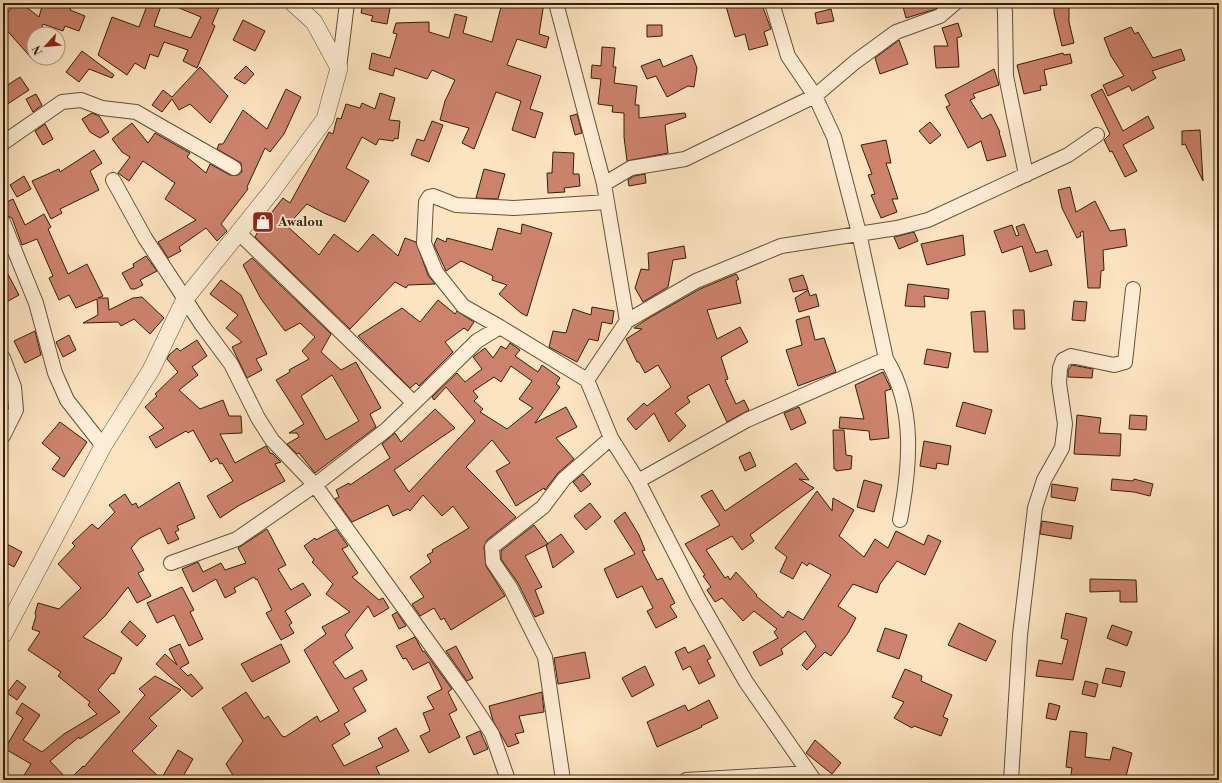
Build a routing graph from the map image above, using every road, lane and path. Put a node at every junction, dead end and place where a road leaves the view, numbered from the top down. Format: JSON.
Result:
{"nodes":[{"id":1,"x":293,"y":3,"type":"edge"},
{"id":2,"x":347,"y":3,"type":"edge"},
{"id":3,"x":556,"y":3,"type":"edge"},
{"id":4,"x":772,"y":3,"type":"edge"},
{"id":5,"x":955,"y":3,"type":"edge"},
{"id":6,"x":1004,"y":3,"type":"edge"},
{"id":7,"x":339,"y":68,"type":"junction"},
{"id":8,"x":815,"y":96,"type":"junction"},
{"id":9,"x":1097,"y":135,"type":"dead end"},
{"id":10,"x":3,"y":143,"type":"edge"},
{"id":11,"x":234,"y":168,"type":"dead end"},
{"id":12,"x":1026,"y":174,"type":"junction"},
{"id":13,"x":112,"y":180,"type":"dead end"},
{"id":14,"x":604,"y":184,"type":"junction"},
{"id":15,"x":607,"y":202,"type":"junction"},
{"id":16,"x":3,"y":222,"type":"edge"},
{"id":17,"x":238,"y":232,"type":"junction"},
{"id":18,"x":859,"y":233,"type":"junction"},
{"id":19,"x":1133,"y":289,"type":"dead end"},
{"id":20,"x":186,"y":299,"type":"junction"},
{"id":21,"x":627,"y":320,"type":"junction"},
{"id":22,"x":500,"y":327,"type":"junction"},
{"id":23,"x":3,"y":358,"type":"edge"},
{"id":24,"x":886,"y":359,"type":"junction"},
{"id":25,"x":588,"y":380,"type":"junction"},
{"id":26,"x":414,"y":403,"type":"junction"},
{"id":27,"x":3,"y":436,"type":"edge"},
{"id":28,"x":611,"y":438,"type":"junction"},
{"id":29,"x":103,"y":446,"type":"junction"},
{"id":30,"x":638,"y":481,"type":"junction"},
{"id":31,"x":315,"y":485,"type":"junction"},
{"id":32,"x":900,"y":520,"type":"dead end"},
{"id":33,"x":171,"y":563,"type":"dead end"},
{"id":34,"x":3,"y":636,"type":"edge"},
{"id":35,"x":812,"y":776,"type":"edge"},
{"id":36,"x":508,"y":780,"type":"edge"},
{"id":37,"x":563,"y":780,"type":"edge"},
{"id":38,"x":686,"y":780,"type":"edge"},
{"id":39,"x":1011,"y":780,"type":"edge"}],
"edges":[{"from":1,"to":7,"type":"street"},
{"from":2,"to":7,"type":"street"},
{"from":3,"to":14,"type":"street"},
{"from":4,"to":8,"type":"street"},
{"from":5,"to":8,"type":"street"},
{"from":6,"to":12,"type":"street"},
{"from":7,"to":17,"type":"street"},
{"from":8,"to":14,"type":"street"},
{"from":8,"to":18,"type":"street"},
{"from":9,"to":12,"type":"street"},
{"from":10,"to":11,"type":"street"},
{"from":12,"to":18,"type":"street"},
{"from":13,"to":20,"type":"street"},
{"from":14,"to":15,"type":"street"},
{"from":15,"to":21,"type":"street"},
{"from":15,"to":22,"type":"street"},
{"from":16,"to":29,"type":"street"},
{"from":17,"to":20,"type":"street"},
{"from":17,"to":26,"type":"street"},
{"from":18,"to":21,"type":"street"},
{"from":18,"to":24,"type":"street"},
{"from":19,"to":39,"type":"street"},
{"from":20,"to":29,"type":"street"},
{"from":20,"to":31,"type":"street"},
{"from":21,"to":25,"type":"street"},
{"from":22,"to":25,"type":"street"},
{"from":22,"to":26,"type":"street"},
{"from":23,"to":27,"type":"street"},
{"from":24,"to":30,"type":"street"},
{"from":24,"to":32,"type":"street"},
{"from":25,"to":28,"type":"street"},
{"from":26,"to":31,"type":"street"},
{"from":28,"to":30,"type":"street"},
{"from":28,"to":37,"type":"street"},
{"from":29,"to":34,"type":"street"},
{"from":30,"to":35,"type":"street"},
{"from":31,"to":33,"type":"street"},
{"from":31,"to":36,"type":"street"},
{"from":35,"to":38,"type":"street"}]}
